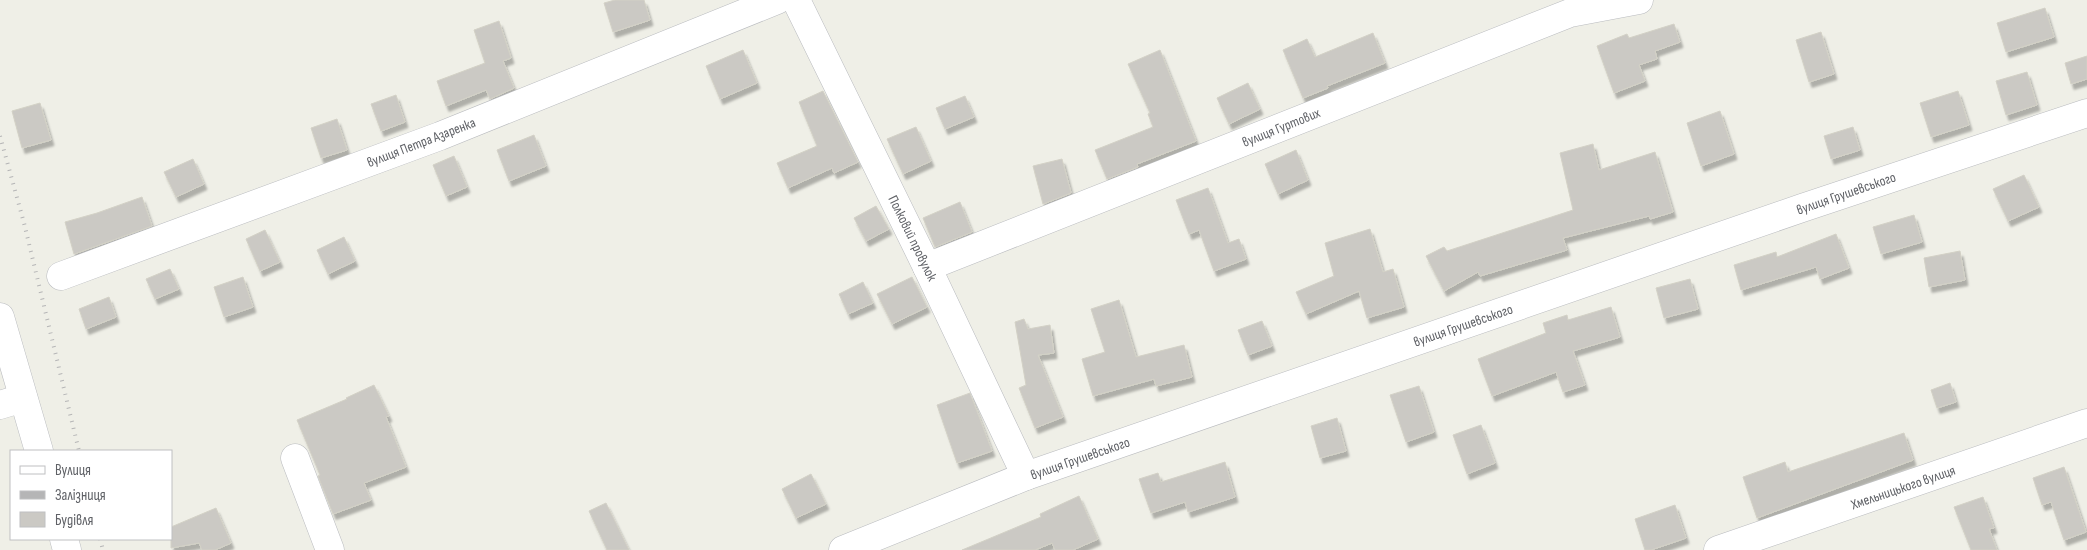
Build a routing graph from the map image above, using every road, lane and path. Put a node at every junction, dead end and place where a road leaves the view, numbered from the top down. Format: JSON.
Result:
{"nodes":[{"id":1,"x":777,"y":0,"type":"edge"},
{"id":2,"x":796,"y":0,"type":"edge"},
{"id":3,"x":1639,"y":0,"type":"edge"},
{"id":4,"x":2087,"y":112,"type":"edge"},
{"id":5,"x":927,"y":267,"type":"junction"},
{"id":6,"x":61,"y":276,"type":"dead end"},
{"id":7,"x":0,"y":317,"type":"edge"},
{"id":8,"x":12,"y":401,"type":"edge"},
{"id":9,"x":2087,"y":424,"type":"edge"},
{"id":10,"x":38,"y":450,"type":"edge"},
{"id":11,"x":295,"y":458,"type":"dead end"},
{"id":12,"x":1026,"y":476,"type":"junction"},
{"id":13,"x":888,"y":543,"type":"edge"},
{"id":14,"x":330,"y":550,"type":"edge"},
{"id":15,"x":843,"y":550,"type":"edge"},
{"id":16,"x":1718,"y":550,"type":"edge"}],
"edges":[{"from":1,"to":6,"type":"street","name":"вулиця Петра Азаренка"},
{"from":2,"to":5,"type":"street","name":"Полковий провулок"},
{"from":3,"to":5,"type":"street","name":"вулиця Гуртових"},
{"from":4,"to":12,"type":"street","name":"вулиця Грушевського"},
{"from":5,"to":12,"type":"street","name":"Полковий провулок"},
{"from":7,"to":8,"type":"street"},
{"from":8,"to":10,"type":"street"},
{"from":9,"to":16,"type":"street","name":"Хмельницького вулиця"},
{"from":11,"to":14,"type":"street"},
{"from":12,"to":13,"type":"street","name":"вулиця Грушевського"},
{"from":13,"to":15,"type":"street","name":"вулиця Грушевського"}]}
